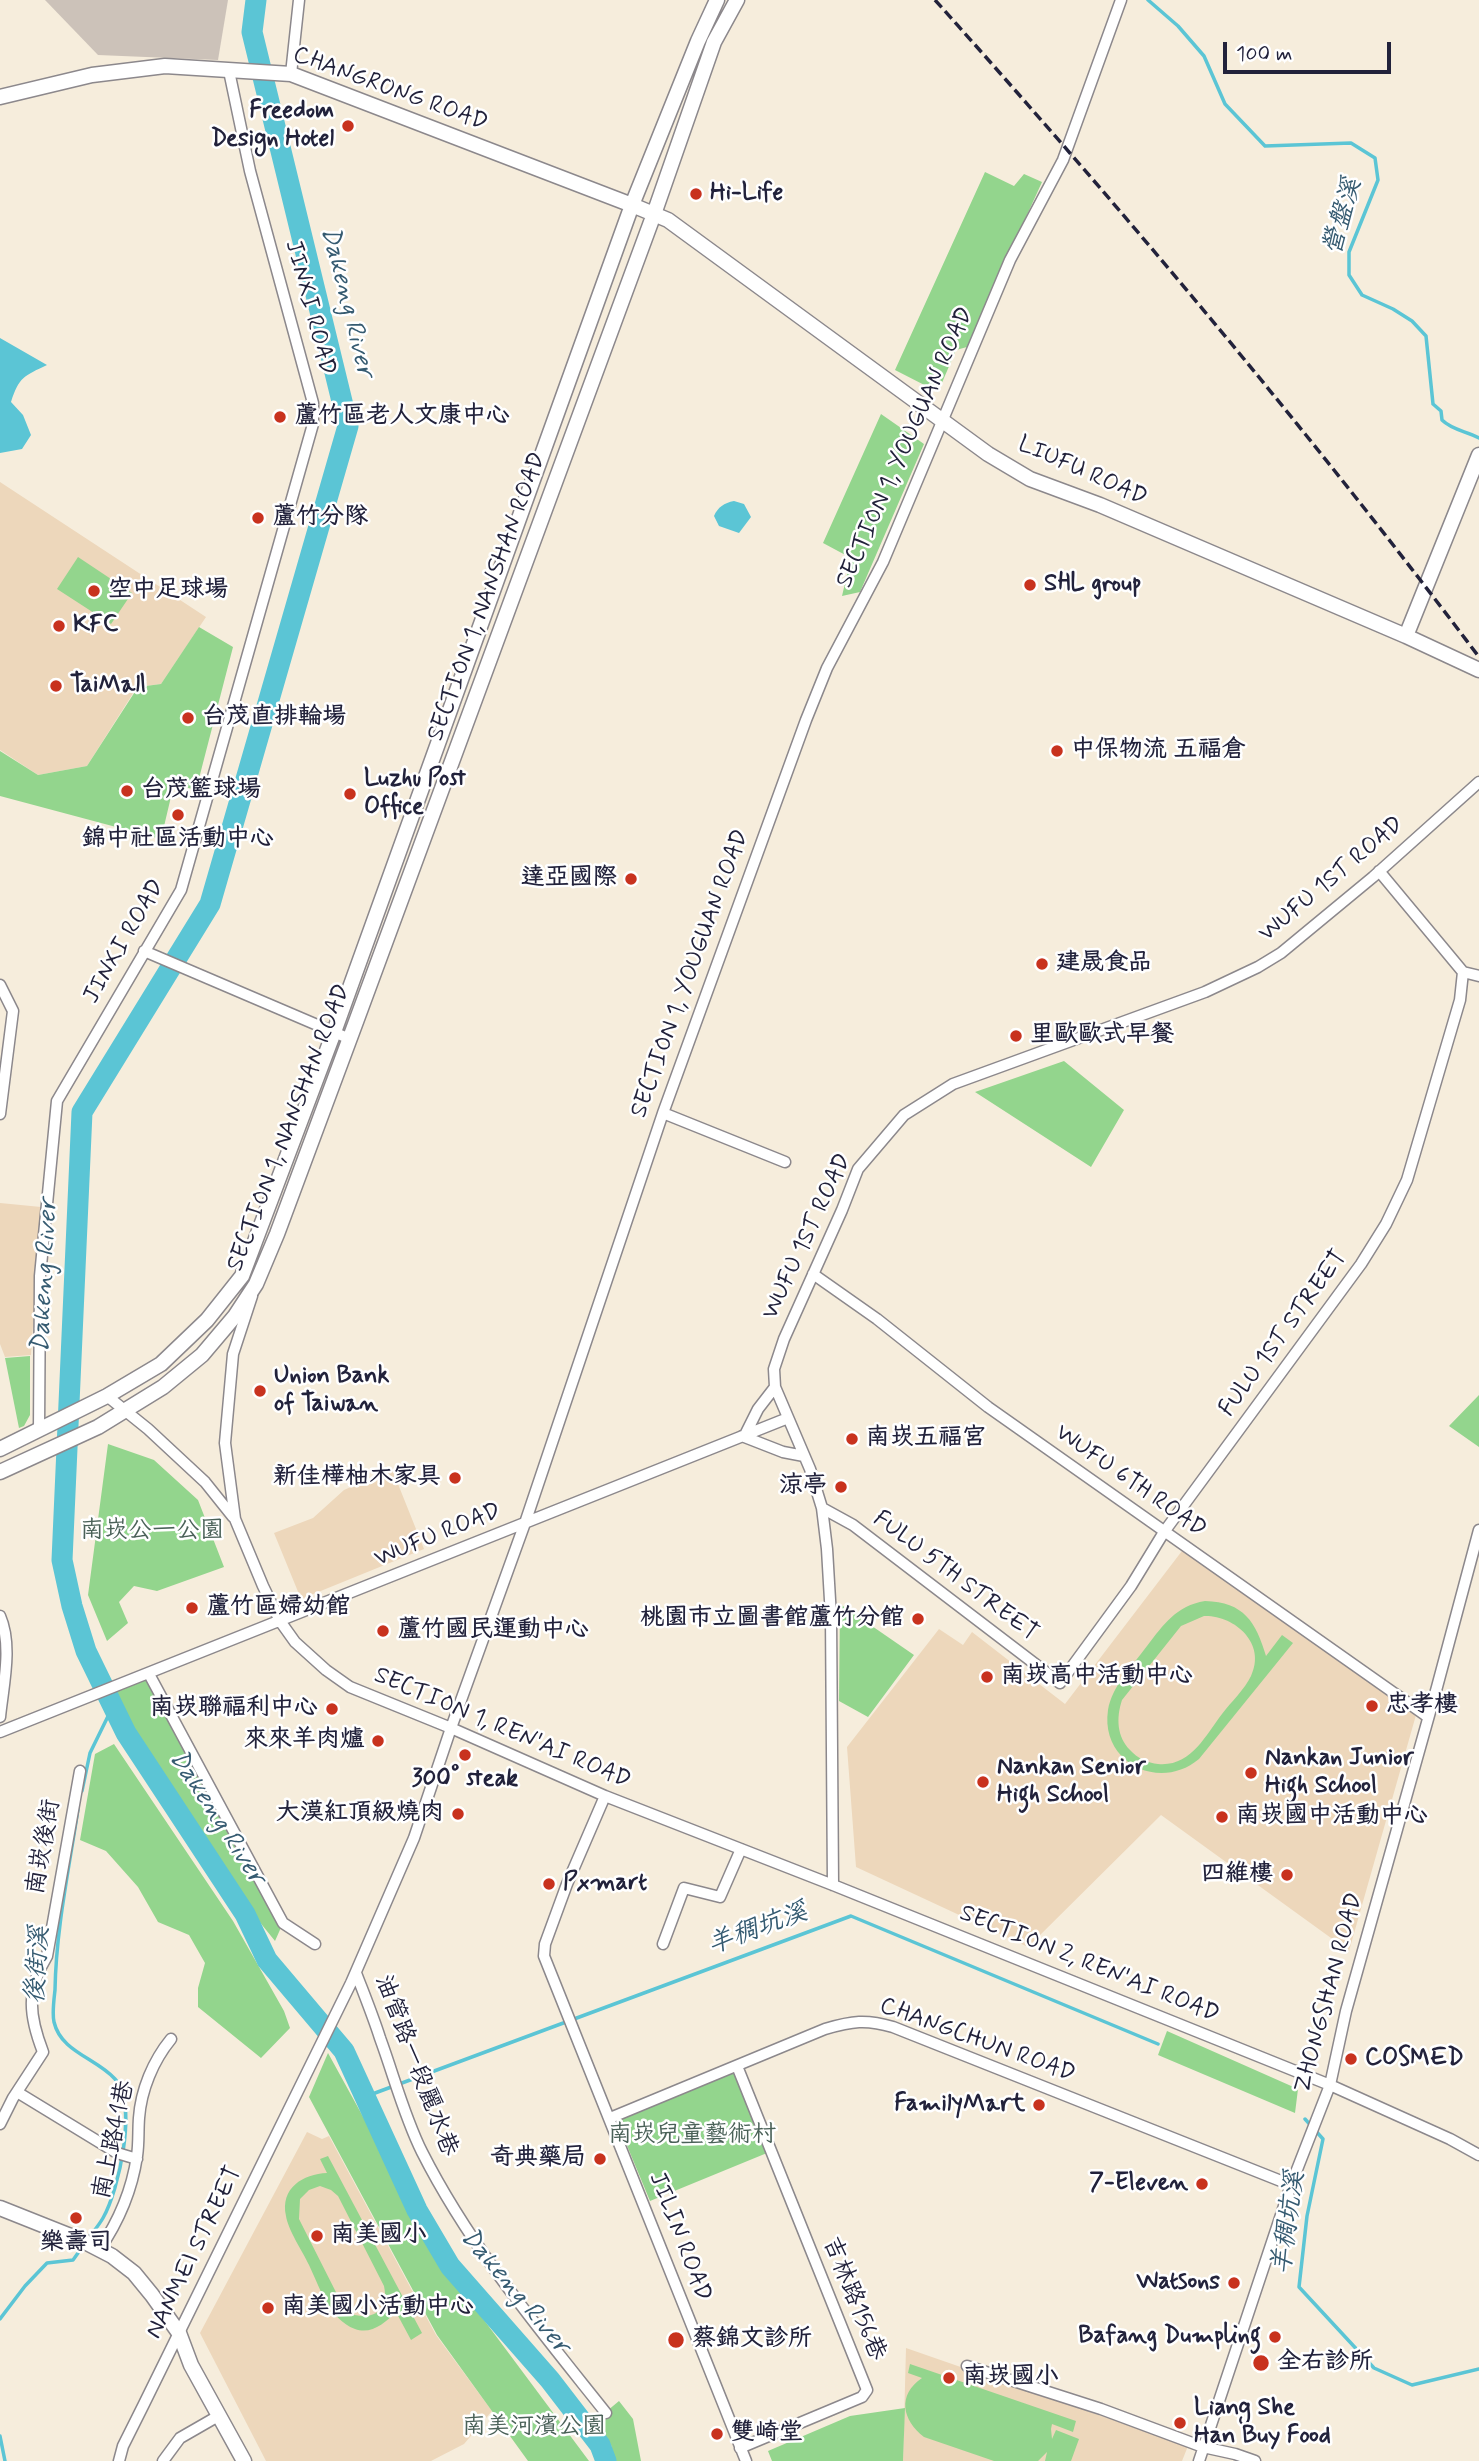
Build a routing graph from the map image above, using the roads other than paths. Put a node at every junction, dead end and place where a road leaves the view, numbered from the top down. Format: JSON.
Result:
{"nodes":[{"id":1,"x":299,"y":0,"type":"edge"},
{"id":2,"x":717,"y":0,"type":"edge"},
{"id":3,"x":737,"y":0,"type":"edge"},
{"id":4,"x":1121,"y":0,"type":"edge"},
{"id":5,"x":233,"y":71,"type":"junction"},
{"id":6,"x":286,"y":74,"type":"junction"},
{"id":7,"x":0,"y":97,"type":"edge"},
{"id":8,"x":632,"y":205,"type":"junction"},
{"id":9,"x":654,"y":214,"type":"junction"},
{"id":10,"x":943,"y":420,"type":"junction"},
{"id":11,"x":1479,"y":455,"type":"edge"},
{"id":12,"x":1406,"y":636,"type":"junction"},
{"id":13,"x":1479,"y":670,"type":"edge"},
{"id":14,"x":1479,"y":782,"type":"edge"},
{"id":15,"x":423,"y":785,"type":"junction"},
{"id":16,"x":441,"y":791,"type":"junction"},
{"id":17,"x":1379,"y":871,"type":"junction"},
{"id":18,"x":144,"y":951,"type":"junction"},
{"id":19,"x":1464,"y":972,"type":"junction"},
{"id":20,"x":1479,"y":976,"type":"edge"},
{"id":21,"x":0,"y":985,"type":"edge"},
{"id":22,"x":334,"y":1032,"type":"junction"},
{"id":23,"x":350,"y":1038,"type":"junction"},
{"id":24,"x":663,"y":1113,"type":"junction"},
{"id":25,"x":0,"y":1114,"type":"edge"},
{"id":26,"x":785,"y":1162,"type":"dead end"},
{"id":27,"x":813,"y":1274,"type":"junction"},
{"id":28,"x":256,"y":1284,"type":"junction"},
{"id":29,"x":775,"y":1387,"type":"junction"},
{"id":30,"x":107,"y":1396,"type":"junction"},
{"id":31,"x":124,"y":1411,"type":"junction"},
{"id":32,"x":788,"y":1418,"type":"junction"},
{"id":33,"x":45,"y":1427,"type":"junction"},
{"id":34,"x":743,"y":1436,"type":"junction"},
{"id":35,"x":0,"y":1448,"type":"edge"},
{"id":36,"x":804,"y":1456,"type":"junction"},
{"id":37,"x":0,"y":1472,"type":"edge"},
{"id":38,"x":822,"y":1508,"type":"junction"},
{"id":39,"x":235,"y":1519,"type":"junction"},
{"id":40,"x":525,"y":1523,"type":"junction"},
{"id":41,"x":1479,"y":1530,"type":"edge"},
{"id":42,"x":1164,"y":1532,"type":"junction"},
{"id":43,"x":0,"y":1616,"type":"edge"},
{"id":44,"x":280,"y":1621,"type":"junction"},
{"id":45,"x":149,"y":1674,"type":"junction"},
{"id":46,"x":1060,"y":1683,"type":"joint"},
{"id":47,"x":0,"y":1717,"type":"edge"},
{"id":48,"x":1429,"y":1717,"type":"junction"},
{"id":49,"x":450,"y":1728,"type":"junction"},
{"id":50,"x":0,"y":1732,"type":"edge"},
{"id":51,"x":80,"y":1771,"type":"dead end"},
{"id":52,"x":605,"y":1796,"type":"junction"},
{"id":53,"x":741,"y":1849,"type":"junction"},
{"id":54,"x":833,"y":1885,"type":"junction"},
{"id":55,"x":315,"y":1944,"type":"dead end"},
{"id":56,"x":663,"y":1944,"type":"dead end"},
{"id":57,"x":354,"y":1978,"type":"junction"},
{"id":58,"x":171,"y":2039,"type":"dead end"},
{"id":59,"x":737,"y":2066,"type":"junction"},
{"id":60,"x":1330,"y":2085,"type":"junction"},
{"id":61,"x":17,"y":2092,"type":"junction"},
{"id":62,"x":610,"y":2118,"type":"junction"},
{"id":63,"x":0,"y":2124,"type":"edge"},
{"id":64,"x":1479,"y":2155,"type":"edge"},
{"id":65,"x":135,"y":2159,"type":"junction"},
{"id":66,"x":1291,"y":2185,"type":"junction"},
{"id":67,"x":0,"y":2208,"type":"edge"},
{"id":68,"x":91,"y":2245,"type":"junction"},
{"id":69,"x":179,"y":2333,"type":"junction"},
{"id":70,"x":967,"y":2365,"type":"dead end"},
{"id":71,"x":606,"y":2413,"type":"dead end"},
{"id":72,"x":220,"y":2415,"type":"junction"},
{"id":73,"x":1203,"y":2447,"type":"junction"},
{"id":74,"x":740,"y":2448,"type":"junction"},
{"id":75,"x":119,"y":2461,"type":"edge"},
{"id":76,"x":163,"y":2461,"type":"edge"},
{"id":77,"x":244,"y":2461,"type":"edge"},
{"id":78,"x":746,"y":2461,"type":"edge"},
{"id":79,"x":1199,"y":2461,"type":"edge"},
{"id":80,"x":1255,"y":2461,"type":"edge"}],
"edges":[{"from":1,"to":6,"type":"street"},
{"from":2,"to":8,"type":"street","name":"SECTION 1, NANSHAN ROAD"},
{"from":3,"to":9,"type":"street","name":"SECTION 1, NANSHAN ROAD"},
{"from":4,"to":10,"type":"street","name":"SECTION 1, YOUGUAN ROAD"},
{"from":5,"to":6,"type":"street","name":"CHANGRONG ROAD"},
{"from":5,"to":7,"type":"street","name":"CHANGRONG ROAD"},
{"from":5,"to":18,"type":"street","name":"JINXI ROAD"},
{"from":6,"to":8,"type":"street","name":"CHANGRONG ROAD"},
{"from":8,"to":9,"type":"street","name":"LIUFU ROAD"},
{"from":8,"to":15,"type":"street","name":"SECTION 1, NANSHAN ROAD"},
{"from":9,"to":10,"type":"street","name":"LIUFU ROAD"},
{"from":9,"to":16,"type":"street","name":"SECTION 1, NANSHAN ROAD"},
{"from":10,"to":12,"type":"street","name":"LIUFU ROAD"},
{"from":10,"to":24,"type":"street","name":"SECTION 1, YOUGUAN ROAD"},
{"from":11,"to":12,"type":"street"},
{"from":12,"to":13,"type":"street","name":"LIUFU ROAD"},
{"from":14,"to":17,"type":"street","name":"WUFU 1ST ROAD"},
{"from":15,"to":16,"type":"street"},
{"from":15,"to":22,"type":"street","name":"SECTION 1, NANSHAN ROAD"},
{"from":16,"to":23,"type":"street","name":"SECTION 1, NANSHAN ROAD"},
{"from":17,"to":19,"type":"street"},
{"from":17,"to":27,"type":"street","name":"WUFU 1ST ROAD"},
{"from":18,"to":22,"type":"street"},
{"from":18,"to":33,"type":"street","name":"JINXI ROAD"},
{"from":19,"to":20,"type":"street"},
{"from":19,"to":42,"type":"street","name":"FULU 1ST STREET"},
{"from":21,"to":25,"type":"street"},
{"from":22,"to":23,"type":"street"},
{"from":22,"to":30,"type":"street","name":"SECTION 1, NANSHAN ROAD"},
{"from":23,"to":28,"type":"street","name":"SECTION 1, NANSHAN ROAD"},
{"from":24,"to":26,"type":"street"},
{"from":24,"to":40,"type":"street","name":"SECTION 1, YOUGUAN ROAD"},
{"from":27,"to":29,"type":"street","name":"WUFU 1ST ROAD"},
{"from":27,"to":42,"type":"street","name":"WUFU 6TH ROAD"},
{"from":28,"to":31,"type":"street","name":"SECTION 1, NANSHAN ROAD"},
{"from":28,"to":39,"type":"street","name":"SECTION 1, REN'AI ROAD"},
{"from":29,"to":32,"type":"street"},
{"from":29,"to":34,"type":"street"},
{"from":30,"to":31,"type":"street","name":"SECTION 1, REN'AI ROAD"},
{"from":30,"to":33,"type":"street","name":"SECTION 1, NANSHAN ROAD"},
{"from":31,"to":37,"type":"street","name":"SECTION 1, NANSHAN ROAD"},
{"from":31,"to":39,"type":"street","name":"SECTION 1, REN'AI ROAD"},
{"from":32,"to":34,"type":"street","name":"WUFU ROAD"},
{"from":32,"to":36,"type":"street"},
{"from":33,"to":35,"type":"street"},
{"from":34,"to":36,"type":"street"},
{"from":34,"to":40,"type":"street","name":"WUFU ROAD"},
{"from":36,"to":38,"type":"street"},
{"from":38,"to":46,"type":"street","name":"FULU 5TH STREET"},
{"from":38,"to":54,"type":"street"},
{"from":39,"to":44,"type":"street","name":"SECTION 1, REN'AI ROAD"},
{"from":40,"to":44,"type":"street","name":"WUFU ROAD"},
{"from":40,"to":49,"type":"street","name":"SECTION 1, YOUGUAN ROAD"},
{"from":41,"to":48,"type":"street","name":"ZHONGSHAN ROAD"},
{"from":42,"to":46,"type":"street","name":"FULU 1ST STREET"},
{"from":42,"to":48,"type":"street","name":"WUFU 6TH ROAD"},
{"from":43,"to":47,"type":"street"},
{"from":44,"to":45,"type":"street","name":"WUFU ROAD"},
{"from":44,"to":49,"type":"street","name":"SECTION 1, REN'AI ROAD"},
{"from":45,"to":50,"type":"street","name":"WUFU ROAD"},
{"from":45,"to":55,"type":"street"},
{"from":48,"to":60,"type":"street","name":"ZHONGSHAN ROAD"},
{"from":49,"to":52,"type":"street","name":"SECTION 1, REN'AI ROAD"},
{"from":49,"to":57,"type":"street","name":"SECTION 1, YOUGUAN ROAD"},
{"from":51,"to":61,"type":"street","name":"南崁後街"},
{"from":52,"to":53,"type":"street","name":"SECTION 1, REN'AI ROAD"},
{"from":52,"to":62,"type":"street","name":"JILIN ROAD"},
{"from":53,"to":54,"type":"street","name":"SECTION 1, REN'AI ROAD"},
{"from":53,"to":56,"type":"street"},
{"from":54,"to":60,"type":"street","name":"SECTION 2, REN'AI ROAD"},
{"from":57,"to":69,"type":"street","name":"NANMEI STREET"},
{"from":57,"to":71,"type":"street","name":"油管路一段麗水巷"},
{"from":58,"to":65,"type":"street","name":"南上路41巷"},
{"from":59,"to":62,"type":"street","name":"CHANGCHUN ROAD"},
{"from":59,"to":66,"type":"street","name":"CHANGCHUN ROAD"},
{"from":59,"to":74,"type":"street","name":"吉林路156巷"},
{"from":60,"to":64,"type":"street","name":"SECTION 2, REN'AI ROAD"},
{"from":60,"to":66,"type":"street","name":"ZHONGSHAN ROAD"},
{"from":61,"to":63,"type":"street","name":"南崁後街"},
{"from":61,"to":65,"type":"street"},
{"from":62,"to":74,"type":"street","name":"JILIN ROAD"},
{"from":65,"to":68,"type":"street","name":"南上路41巷"},
{"from":66,"to":73,"type":"street","name":"ZHONGSHAN ROAD"},
{"from":67,"to":68,"type":"street"},
{"from":68,"to":69,"type":"street"},
{"from":69,"to":72,"type":"street"},
{"from":69,"to":75,"type":"street","name":"NANMEI STREET"},
{"from":70,"to":73,"type":"street"},
{"from":72,"to":76,"type":"street"},
{"from":72,"to":77,"type":"street"},
{"from":73,"to":79,"type":"street","name":"ZHONGSHAN ROAD"},
{"from":73,"to":80,"type":"street"},
{"from":74,"to":78,"type":"street","name":"JILIN ROAD"}]}
